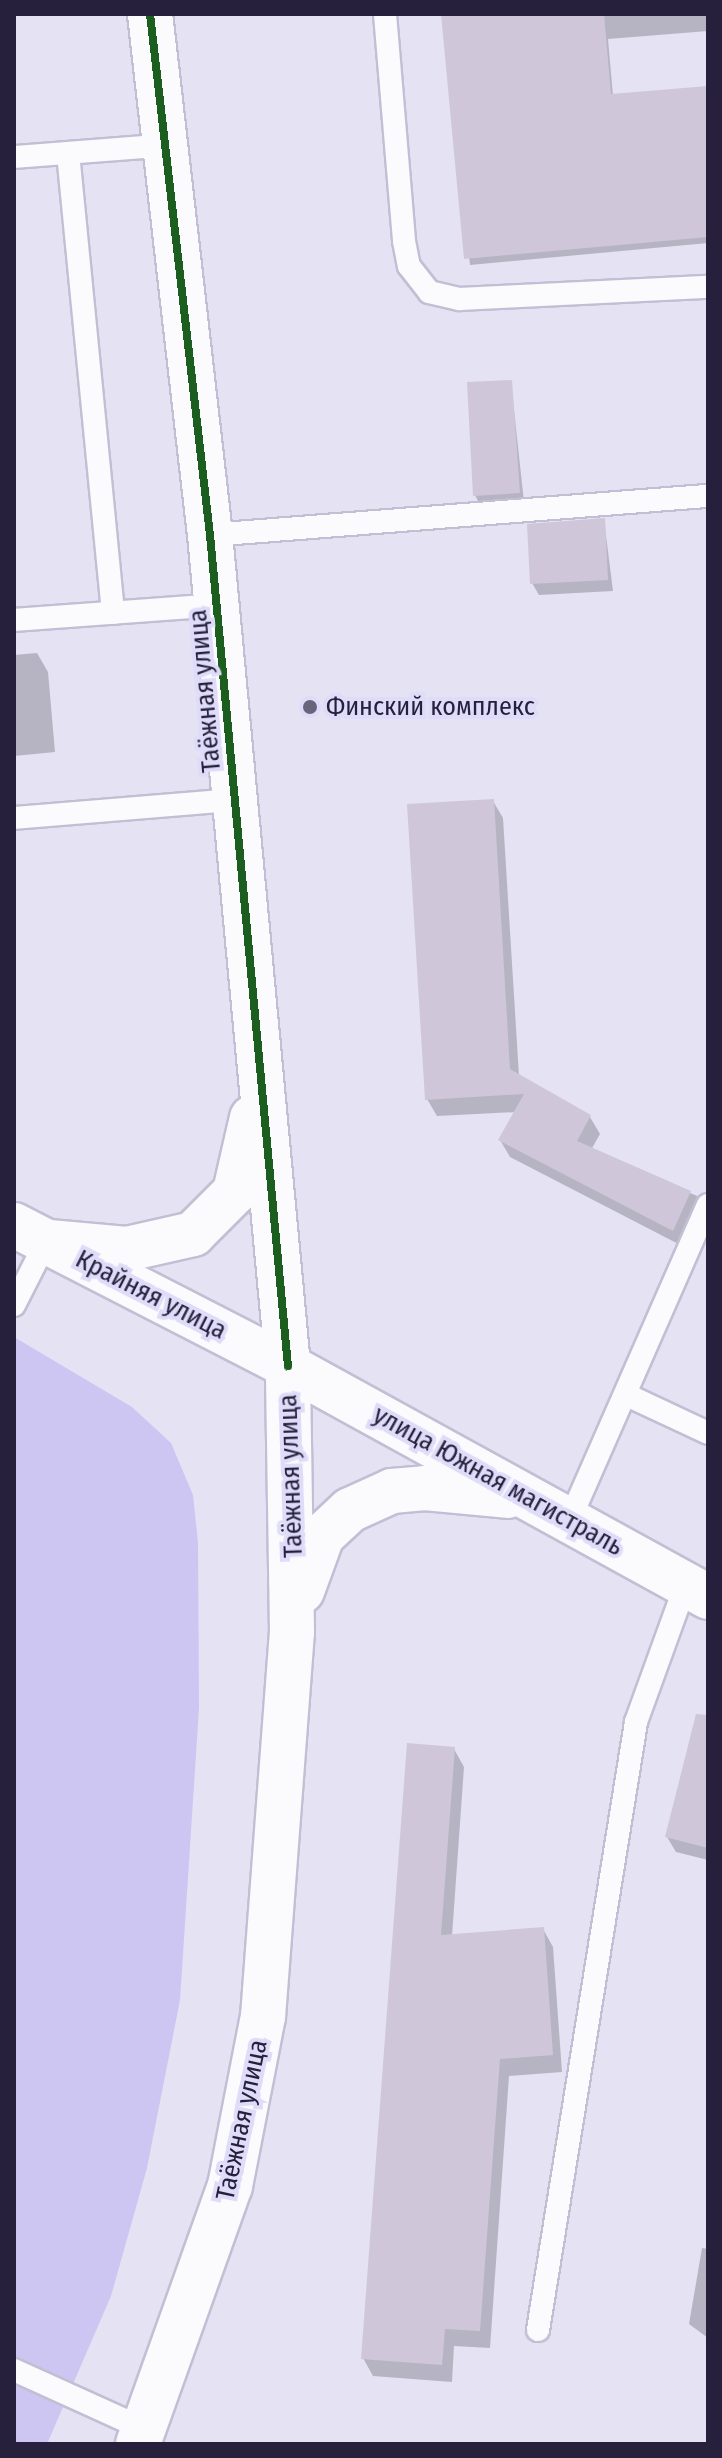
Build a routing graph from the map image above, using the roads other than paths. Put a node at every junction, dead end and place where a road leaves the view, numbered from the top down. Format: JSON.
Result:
{"nodes":[{"id":1,"x":150,"y":14,"type":"edge"},
{"id":2,"x":385,"y":14,"type":"edge"},
{"id":3,"x":169,"y":145,"type":"junction"},
{"id":4,"x":68,"y":153,"type":"junction"},
{"id":5,"x":14,"y":157,"type":"edge"},
{"id":6,"x":708,"y":287,"type":"edge"},
{"id":7,"x":708,"y":496,"type":"edge"},
{"id":8,"x":210,"y":535,"type":"junction"},
{"id":9,"x":217,"y":605,"type":"junction"},
{"id":10,"x":113,"y":613,"type":"junction"},
{"id":11,"x":14,"y":620,"type":"edge"},
{"id":12,"x":235,"y":800,"type":"junction"},
{"id":13,"x":14,"y":818,"type":"edge"},
{"id":14,"x":260,"y":1048,"type":"junction"},
{"id":15,"x":708,"y":1205,"type":"edge"},
{"id":16,"x":30,"y":1234,"type":"edge"},
{"id":17,"x":14,"y":1305,"type":"edge"},
{"id":18,"x":288,"y":1366,"type":"junction"},
{"id":19,"x":629,"y":1396,"type":"junction"},
{"id":20,"x":708,"y":1433,"type":"edge"},
{"id":21,"x":554,"y":1510,"type":"junction"},
{"id":22,"x":697,"y":1590,"type":"edge"},
{"id":23,"x":292,"y":1632,"type":"junction"},
{"id":24,"x":538,"y":2330,"type":"dead end"},
{"id":25,"x":14,"y":2370,"type":"edge"},
{"id":26,"x":141,"y":2437,"type":"edge"}],
"edges":[{"from":1,"to":3,"type":"main road","name":"Таёжная улица"},
{"from":2,"to":6,"type":"lane"},
{"from":3,"to":4,"type":"lane"},
{"from":3,"to":8,"type":"main road","name":"Таёжная улица"},
{"from":4,"to":5,"type":"lane"},
{"from":4,"to":10,"type":"lane"},
{"from":7,"to":8,"type":"lane"},
{"from":8,"to":9,"type":"main road","name":"Таёжная улица"},
{"from":9,"to":10,"type":"lane"},
{"from":9,"to":12,"type":"main road","name":"Таёжная улица"},
{"from":10,"to":11,"type":"lane"},
{"from":12,"to":13,"type":"lane"},
{"from":12,"to":14,"type":"main road","name":"Таёжная улица"},
{"from":14,"to":16,"type":"main road"},
{"from":14,"to":18,"type":"main road","name":"Таёжная улица"},
{"from":15,"to":19,"type":"lane"},
{"from":16,"to":17,"type":"lane"},
{"from":16,"to":18,"type":"main road","name":"Крайняя улица"},
{"from":18,"to":21,"type":"main road","name":"улица Южная магистраль"},
{"from":18,"to":23,"type":"main road","name":"Таёжная улица"},
{"from":19,"to":20,"type":"lane"},
{"from":19,"to":21,"type":"lane"},
{"from":21,"to":22,"type":"main road","name":"улица Южная магистраль"},
{"from":21,"to":23,"type":"main road"},
{"from":22,"to":24,"type":"lane"},
{"from":23,"to":26,"type":"main road","name":"Таёжная улица"},
{"from":25,"to":26,"type":"lane"}]}
